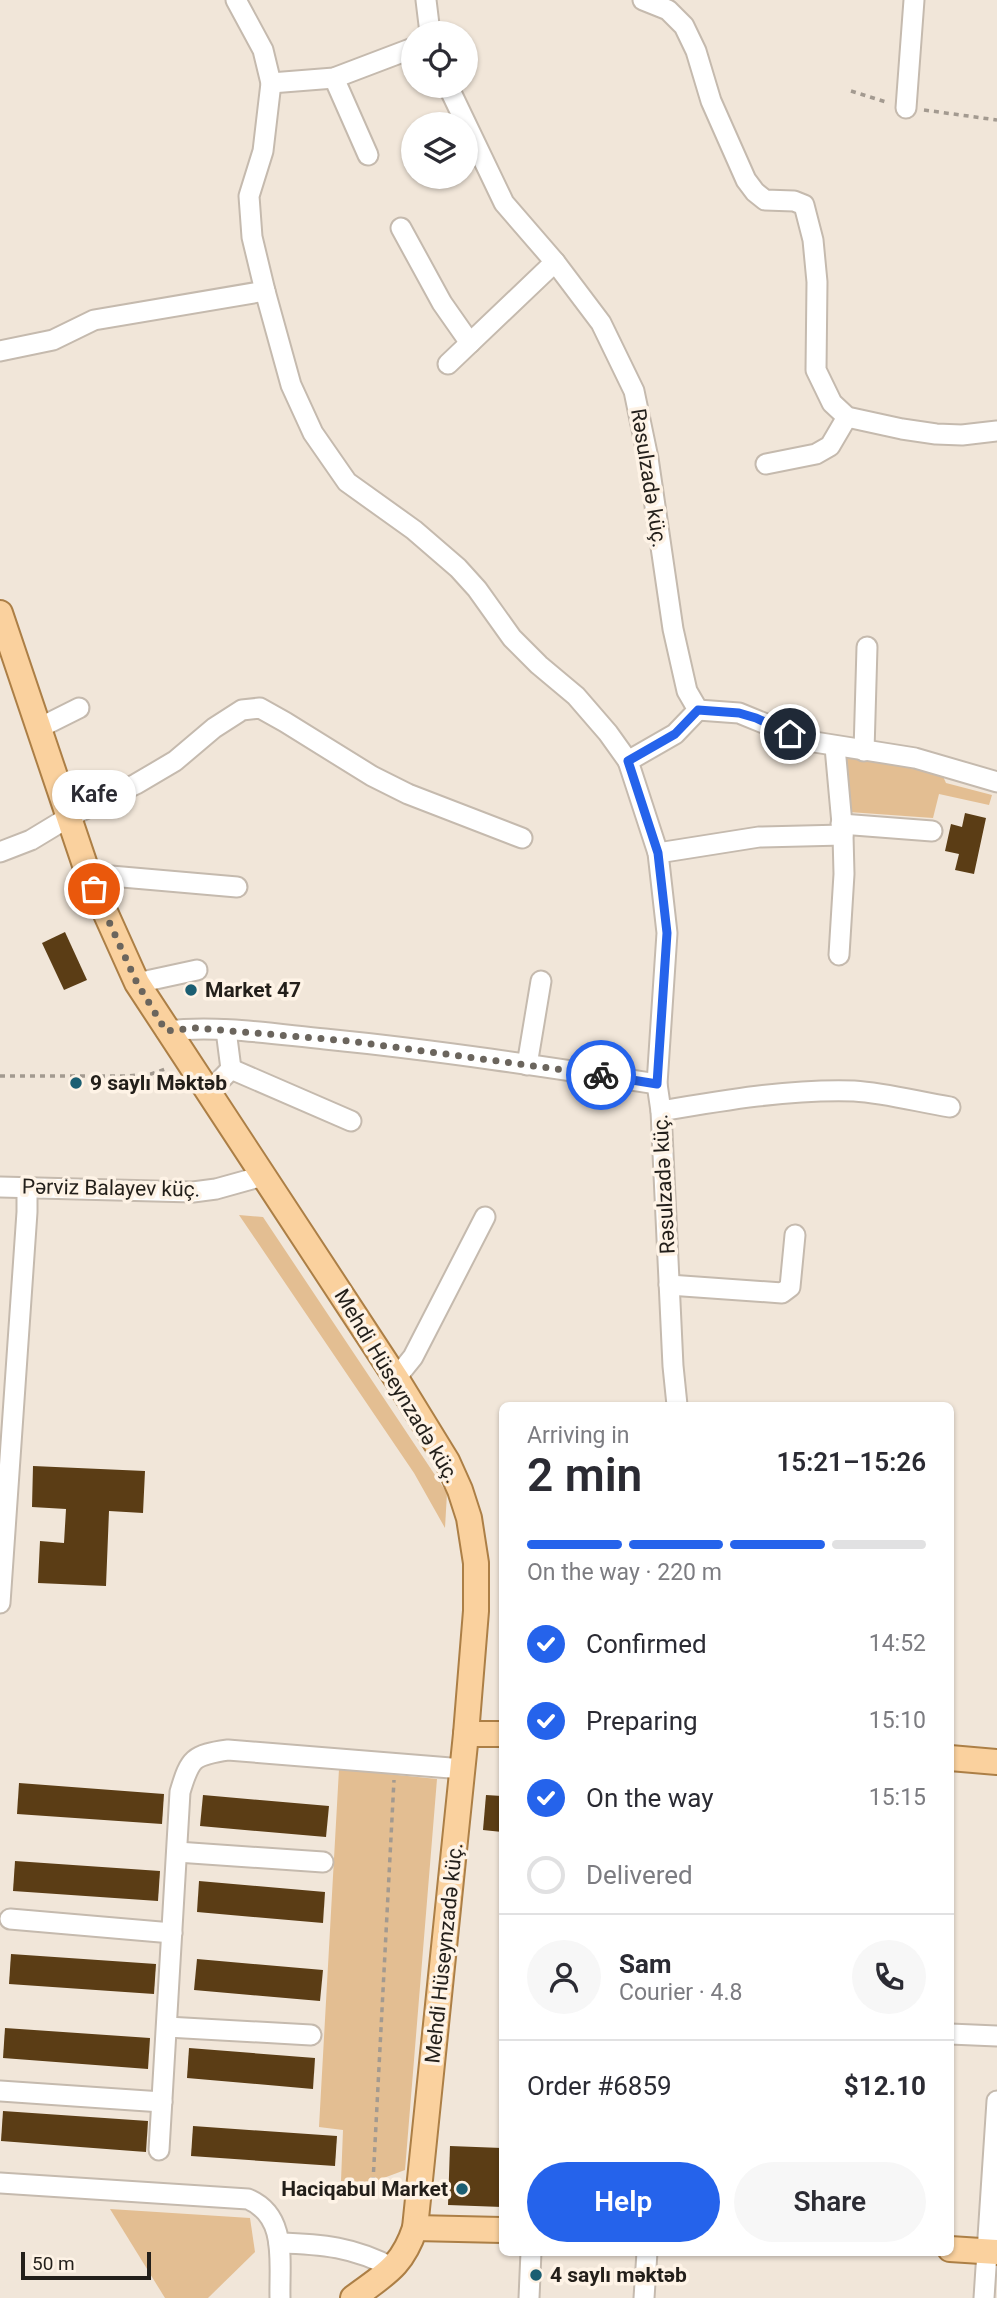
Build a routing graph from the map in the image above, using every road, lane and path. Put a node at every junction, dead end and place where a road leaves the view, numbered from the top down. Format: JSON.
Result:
{"nodes":[{"id":1,"x":236,"y":0,"type":"edge"},
{"id":2,"x":426,"y":0,"type":"edge"},
{"id":3,"x":643,"y":0,"type":"edge"},
{"id":4,"x":914,"y":0,"type":"edge"},
{"id":5,"x":429,"y":21,"type":"edge"},
{"id":6,"x":401,"y":52,"type":"edge"},
{"id":7,"x":334,"y":78,"type":"junction"},
{"id":8,"x":271,"y":83,"type":"junction"},
{"id":9,"x":453,"y":98,"type":"edge"},
{"id":10,"x":906,"y":108,"type":"dead end"},
{"id":11,"x":368,"y":155,"type":"dead end"},
{"id":12,"x":401,"y":228,"type":"dead end"},
{"id":13,"x":555,"y":262,"type":"junction"},
{"id":14,"x":265,"y":291,"type":"junction"},
{"id":15,"x":470,"y":343,"type":"junction"},
{"id":16,"x":0,"y":351,"type":"edge"},
{"id":17,"x":448,"y":364,"type":"dead end"},
{"id":18,"x":847,"y":417,"type":"junction"},
{"id":19,"x":997,"y":430,"type":"edge"},
{"id":20,"x":766,"y":464,"type":"dead end"},
{"id":21,"x":0,"y":614,"type":"edge"},
{"id":22,"x":867,"y":648,"type":"dead end"},
{"id":23,"x":79,"y":708,"type":"dead end"},
{"id":24,"x":698,"y":710,"type":"junction"},
{"id":25,"x":39,"y":728,"type":"junction"},
{"id":26,"x":835,"y":747,"type":"junction"},
{"id":27,"x":864,"y":751,"type":"junction"},
{"id":28,"x":628,"y":761,"type":"junction"},
{"id":29,"x":997,"y":782,"type":"edge"},
{"id":30,"x":69,"y":817,"type":"junction"},
{"id":31,"x":842,"y":829,"type":"junction"},
{"id":32,"x":932,"y":831,"type":"dead end"},
{"id":33,"x":522,"y":838,"type":"dead end"},
{"id":34,"x":0,"y":852,"type":"edge"},
{"id":35,"x":658,"y":853,"type":"junction"},
{"id":36,"x":88,"y":874,"type":"junction"},
{"id":37,"x":237,"y":887,"type":"dead end"},
{"id":38,"x":839,"y":955,"type":"dead end"},
{"id":39,"x":197,"y":970,"type":"dead end"},
{"id":40,"x":541,"y":981,"type":"dead end"},
{"id":41,"x":137,"y":983,"type":"junction"},
{"id":42,"x":226,"y":1030,"type":"junction"},
{"id":43,"x":166,"y":1031,"type":"junction"},
{"id":44,"x":185,"y":1059,"type":"junction"},
{"id":45,"x":527,"y":1065,"type":"junction"},
{"id":46,"x":231,"y":1069,"type":"junction"},
{"id":47,"x":0,"y":1076,"type":"edge"},
{"id":48,"x":657,"y":1084,"type":"junction"},
{"id":49,"x":208,"y":1093,"type":"junction"},
{"id":50,"x":950,"y":1107,"type":"dead end"},
{"id":51,"x":661,"y":1111,"type":"junction"},
{"id":52,"x":351,"y":1121,"type":"dead end"},
{"id":53,"x":263,"y":1176,"type":"junction"},
{"id":54,"x":0,"y":1187,"type":"edge"},
{"id":55,"x":27,"y":1188,"type":"junction"},
{"id":56,"x":485,"y":1217,"type":"dead end"},
{"id":57,"x":795,"y":1235,"type":"dead end"},
{"id":58,"x":670,"y":1285,"type":"junction"},
{"id":59,"x":9,"y":1348,"type":"edge"},
{"id":60,"x":397,"y":1378,"type":"junction"},
{"id":61,"x":677,"y":1402,"type":"edge"},
{"id":62,"x":0,"y":1603,"type":"edge"},
{"id":63,"x":466,"y":1734,"type":"junction"},
{"id":64,"x":499,"y":1734,"type":"edge"},
{"id":65,"x":954,"y":1758,"type":"edge"},
{"id":66,"x":997,"y":1762,"type":"edge"},
{"id":67,"x":463,"y":1769,"type":"junction"},
{"id":68,"x":394,"y":1775,"type":"dead end"},
{"id":69,"x":177,"y":1852,"type":"junction"},
{"id":70,"x":323,"y":1863,"type":"dead end"},
{"id":71,"x":10,"y":1920,"type":"dead end"},
{"id":72,"x":172,"y":1933,"type":"junction"},
{"id":73,"x":167,"y":2027,"type":"junction"},
{"id":74,"x":954,"y":2034,"type":"edge"},
{"id":75,"x":311,"y":2035,"type":"dead end"},
{"id":76,"x":997,"y":2036,"type":"edge"},
{"id":77,"x":0,"y":2091,"type":"edge"},
{"id":78,"x":997,"y":2101,"type":"edge"},
{"id":79,"x":162,"y":2102,"type":"junction"},
{"id":80,"x":159,"y":2150,"type":"dead end"},
{"id":81,"x":373,"y":2182,"type":"dead end"},
{"id":82,"x":0,"y":2183,"type":"edge"},
{"id":83,"x":415,"y":2228,"type":"junction"},
{"id":84,"x":499,"y":2230,"type":"edge"},
{"id":85,"x":279,"y":2243,"type":"junction"},
{"id":86,"x":954,"y":2249,"type":"edge"},
{"id":87,"x":992,"y":2252,"type":"edge"},
{"id":88,"x":531,"y":2256,"type":"edge"},
{"id":89,"x":647,"y":2256,"type":"edge"},
{"id":90,"x":393,"y":2268,"type":"junction"},
{"id":91,"x":280,"y":2298,"type":"edge"},
{"id":92,"x":353,"y":2298,"type":"edge"},
{"id":93,"x":374,"y":2298,"type":"edge"},
{"id":94,"x":529,"y":2298,"type":"edge"},
{"id":95,"x":644,"y":2298,"type":"edge"},
{"id":96,"x":984,"y":2298,"type":"edge"}],
"edges":[{"from":1,"to":8,"type":"street"},
{"from":2,"to":5,"type":"street"},
{"from":3,"to":18,"type":"street"},
{"from":4,"to":10,"type":"street"},
{"from":6,"to":7,"type":"street"},
{"from":7,"to":8,"type":"street"},
{"from":7,"to":11,"type":"street"},
{"from":8,"to":14,"type":"street"},
{"from":9,"to":13,"type":"street","name":"Rəsulzadə küç."},
{"from":12,"to":15,"type":"street"},
{"from":13,"to":15,"type":"street"},
{"from":13,"to":24,"type":"street","name":"Rəsulzadə küç."},
{"from":14,"to":16,"type":"street"},
{"from":14,"to":28,"type":"street"},
{"from":15,"to":17,"type":"street"},
{"from":18,"to":19,"type":"street"},
{"from":18,"to":20,"type":"street"},
{"from":21,"to":25,"type":"main road","name":"Mehdi Hüseynzadə küç."},
{"from":22,"to":27,"type":"street"},
{"from":23,"to":25,"type":"street"},
{"from":24,"to":26,"type":"street"},
{"from":24,"to":28,"type":"street"},
{"from":25,"to":30,"type":"main road","name":"Mehdi Hüseynzadə küç."},
{"from":26,"to":27,"type":"street"},
{"from":26,"to":31,"type":"street"},
{"from":27,"to":29,"type":"street"},
{"from":28,"to":35,"type":"street","name":"Rəsulzadə küç."},
{"from":30,"to":33,"type":"street"},
{"from":30,"to":34,"type":"street"},
{"from":30,"to":36,"type":"main road","name":"Mehdi Hüseynzadə küç."},
{"from":31,"to":32,"type":"street"},
{"from":31,"to":35,"type":"street"},
{"from":31,"to":38,"type":"street"},
{"from":35,"to":48,"type":"street","name":"Rəsulzadə küç."},
{"from":36,"to":37,"type":"street"},
{"from":36,"to":41,"type":"main road","name":"Mehdi Hüseynzadə küç."},
{"from":39,"to":41,"type":"street"},
{"from":40,"to":45,"type":"street"},
{"from":41,"to":43,"type":"main road","name":"Mehdi Hüseynzadə küç."},
{"from":42,"to":43,"type":"street"},
{"from":42,"to":45,"type":"street"},
{"from":42,"to":46,"type":"street"},
{"from":43,"to":44,"type":"main road","name":"Mehdi Hüseynzadə küç."},
{"from":44,"to":47,"type":"path"},
{"from":44,"to":49,"type":"main road","name":"Mehdi Hüseynzadə küç."},
{"from":45,"to":48,"type":"street"},
{"from":46,"to":49,"type":"street"},
{"from":46,"to":52,"type":"street"},
{"from":48,"to":51,"type":"street","name":"Rəsulzadə küç."},
{"from":49,"to":53,"type":"main road","name":"Mehdi Hüseynzadə küç."},
{"from":50,"to":51,"type":"street"},
{"from":51,"to":58,"type":"street","name":"Rəsulzadə küç."},
{"from":53,"to":55,"type":"street","name":"Pərviz Balayev küç."},
{"from":53,"to":60,"type":"main road","name":"Mehdi Hüseynzadə küç."},
{"from":54,"to":55,"type":"street","name":"Pərviz Balayev küç."},
{"from":55,"to":59,"type":"street"},
{"from":56,"to":60,"type":"street"},
{"from":57,"to":58,"type":"street"},
{"from":58,"to":61,"type":"street","name":"Rəsulzadə küç."},
{"from":59,"to":62,"type":"street"},
{"from":60,"to":63,"type":"main road","name":"Mehdi Hüseynzadə küç."},
{"from":63,"to":64,"type":"main road"},
{"from":63,"to":67,"type":"main road","name":"Mehdi Hüseynzadə küç."},
{"from":65,"to":66,"type":"main road"},
{"from":67,"to":69,"type":"street"},
{"from":67,"to":83,"type":"main road","name":"Mehdi Hüseynzadə küç."},
{"from":68,"to":81,"type":"path"},
{"from":69,"to":70,"type":"street"},
{"from":69,"to":72,"type":"street"},
{"from":71,"to":72,"type":"street"},
{"from":72,"to":73,"type":"street"},
{"from":73,"to":75,"type":"street"},
{"from":73,"to":79,"type":"street"},
{"from":74,"to":76,"type":"street"},
{"from":77,"to":79,"type":"street"},
{"from":78,"to":87,"type":"street"},
{"from":79,"to":80,"type":"street"},
{"from":82,"to":85,"type":"street"},
{"from":83,"to":84,"type":"main road"},
{"from":83,"to":90,"type":"main road","name":"Mehdi Hüseynzadə küç."},
{"from":85,"to":90,"type":"street"},
{"from":85,"to":91,"type":"street"},
{"from":86,"to":87,"type":"main road"},
{"from":87,"to":96,"type":"street"},
{"from":88,"to":94,"type":"street"},
{"from":89,"to":95,"type":"street"},
{"from":90,"to":92,"type":"main road"},
{"from":90,"to":93,"type":"main road","name":"Mehdi Hüseynzadə küç."}]}
